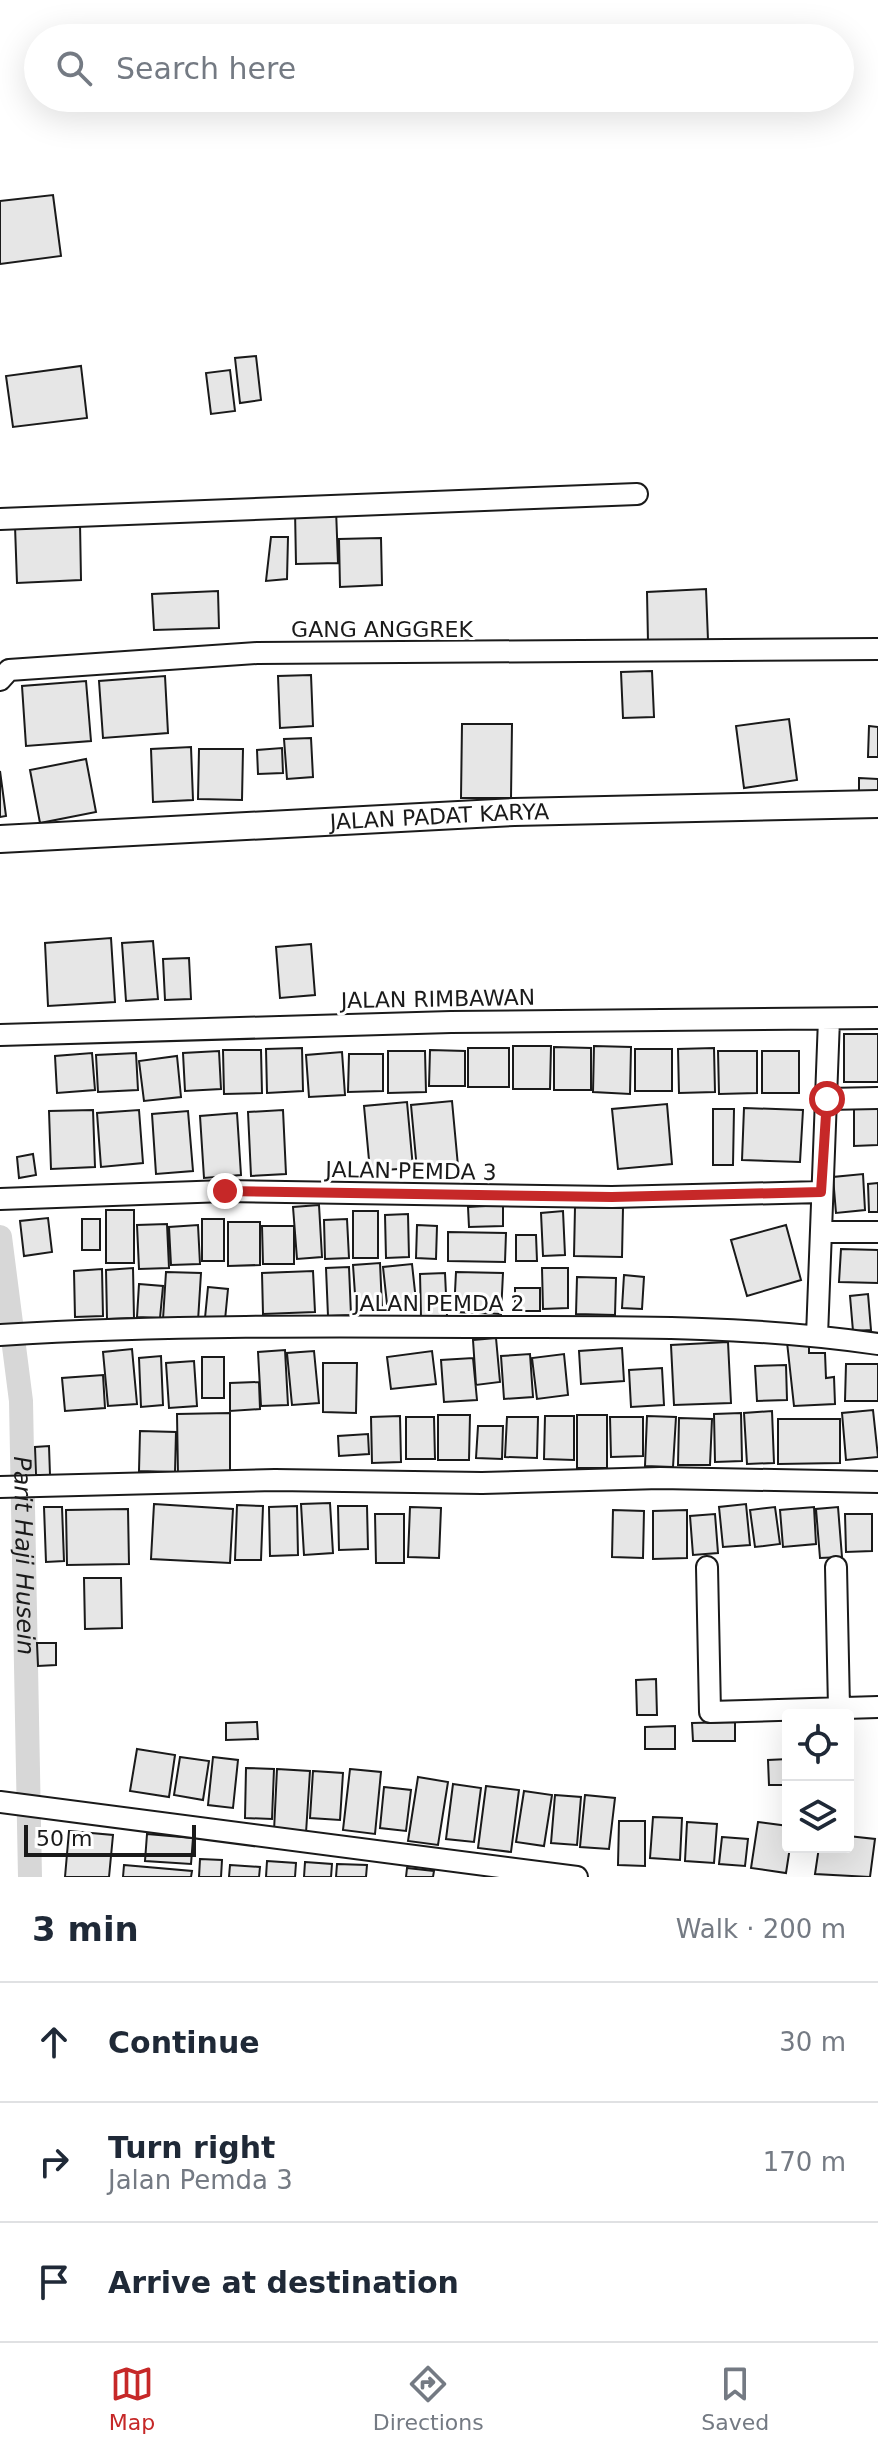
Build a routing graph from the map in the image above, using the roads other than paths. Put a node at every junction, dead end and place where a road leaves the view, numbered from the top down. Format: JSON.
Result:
{"nodes":[{"id":1,"x":637,"y":494,"type":"dead end"},
{"id":2,"x":0,"y":519,"type":"edge"},
{"id":3,"x":878,"y":649,"type":"edge"},
{"id":4,"x":0,"y":680,"type":"edge"},
{"id":5,"x":878,"y":804,"type":"edge"},
{"id":6,"x":0,"y":839,"type":"edge"},
{"id":7,"x":878,"y":1018,"type":"edge"},
{"id":8,"x":829,"y":1019,"type":"junction"},
{"id":9,"x":0,"y":1035,"type":"edge"},
{"id":10,"x":878,"y":1098,"type":"edge"},
{"id":11,"x":827,"y":1099,"type":"junction"},
{"id":12,"x":821,"y":1192,"type":"junction"},
{"id":13,"x":0,"y":1199,"type":"edge"},
{"id":14,"x":821,"y":1232,"type":"junction"},
{"id":15,"x":878,"y":1232,"type":"edge"},
{"id":16,"x":1,"y":1335,"type":"edge"},
{"id":17,"x":817,"y":1336,"type":"junction"},
{"id":18,"x":878,"y":1344,"type":"edge"},
{"id":19,"x":878,"y":1482,"type":"edge"},
{"id":20,"x":4,"y":1487,"type":"edge"},
{"id":21,"x":707,"y":1567,"type":"dead end"},
{"id":22,"x":836,"y":1567,"type":"dead end"},
{"id":23,"x":878,"y":1707,"type":"edge"},
{"id":24,"x":839,"y":1708,"type":"junction"},
{"id":25,"x":8,"y":1802,"type":"edge"},
{"id":26,"x":577,"y":1877,"type":"edge"}],
"edges":[{"from":1,"to":2,"type":"street"},
{"from":3,"to":4,"type":"street","name":"GANG ANGGREK"},
{"from":5,"to":6,"type":"street","name":"JALAN PADAT KARYA"},
{"from":7,"to":8,"type":"street","name":"JALAN RIMBAWAN"},
{"from":8,"to":9,"type":"street","name":"JALAN RIMBAWAN"},
{"from":8,"to":11,"type":"street"},
{"from":10,"to":11,"type":"street"},
{"from":11,"to":12,"type":"street"},
{"from":12,"to":13,"type":"street","name":"JALAN PEMDA 3"},
{"from":12,"to":14,"type":"street"},
{"from":14,"to":15,"type":"street"},
{"from":14,"to":17,"type":"street"},
{"from":16,"to":17,"type":"street","name":"JALAN PEMDA 2"},
{"from":17,"to":18,"type":"street","name":"JALAN PEMDA 2"},
{"from":19,"to":20,"type":"street"},
{"from":21,"to":24,"type":"street"},
{"from":22,"to":24,"type":"street"},
{"from":23,"to":24,"type":"street"},
{"from":25,"to":26,"type":"street"}]}
